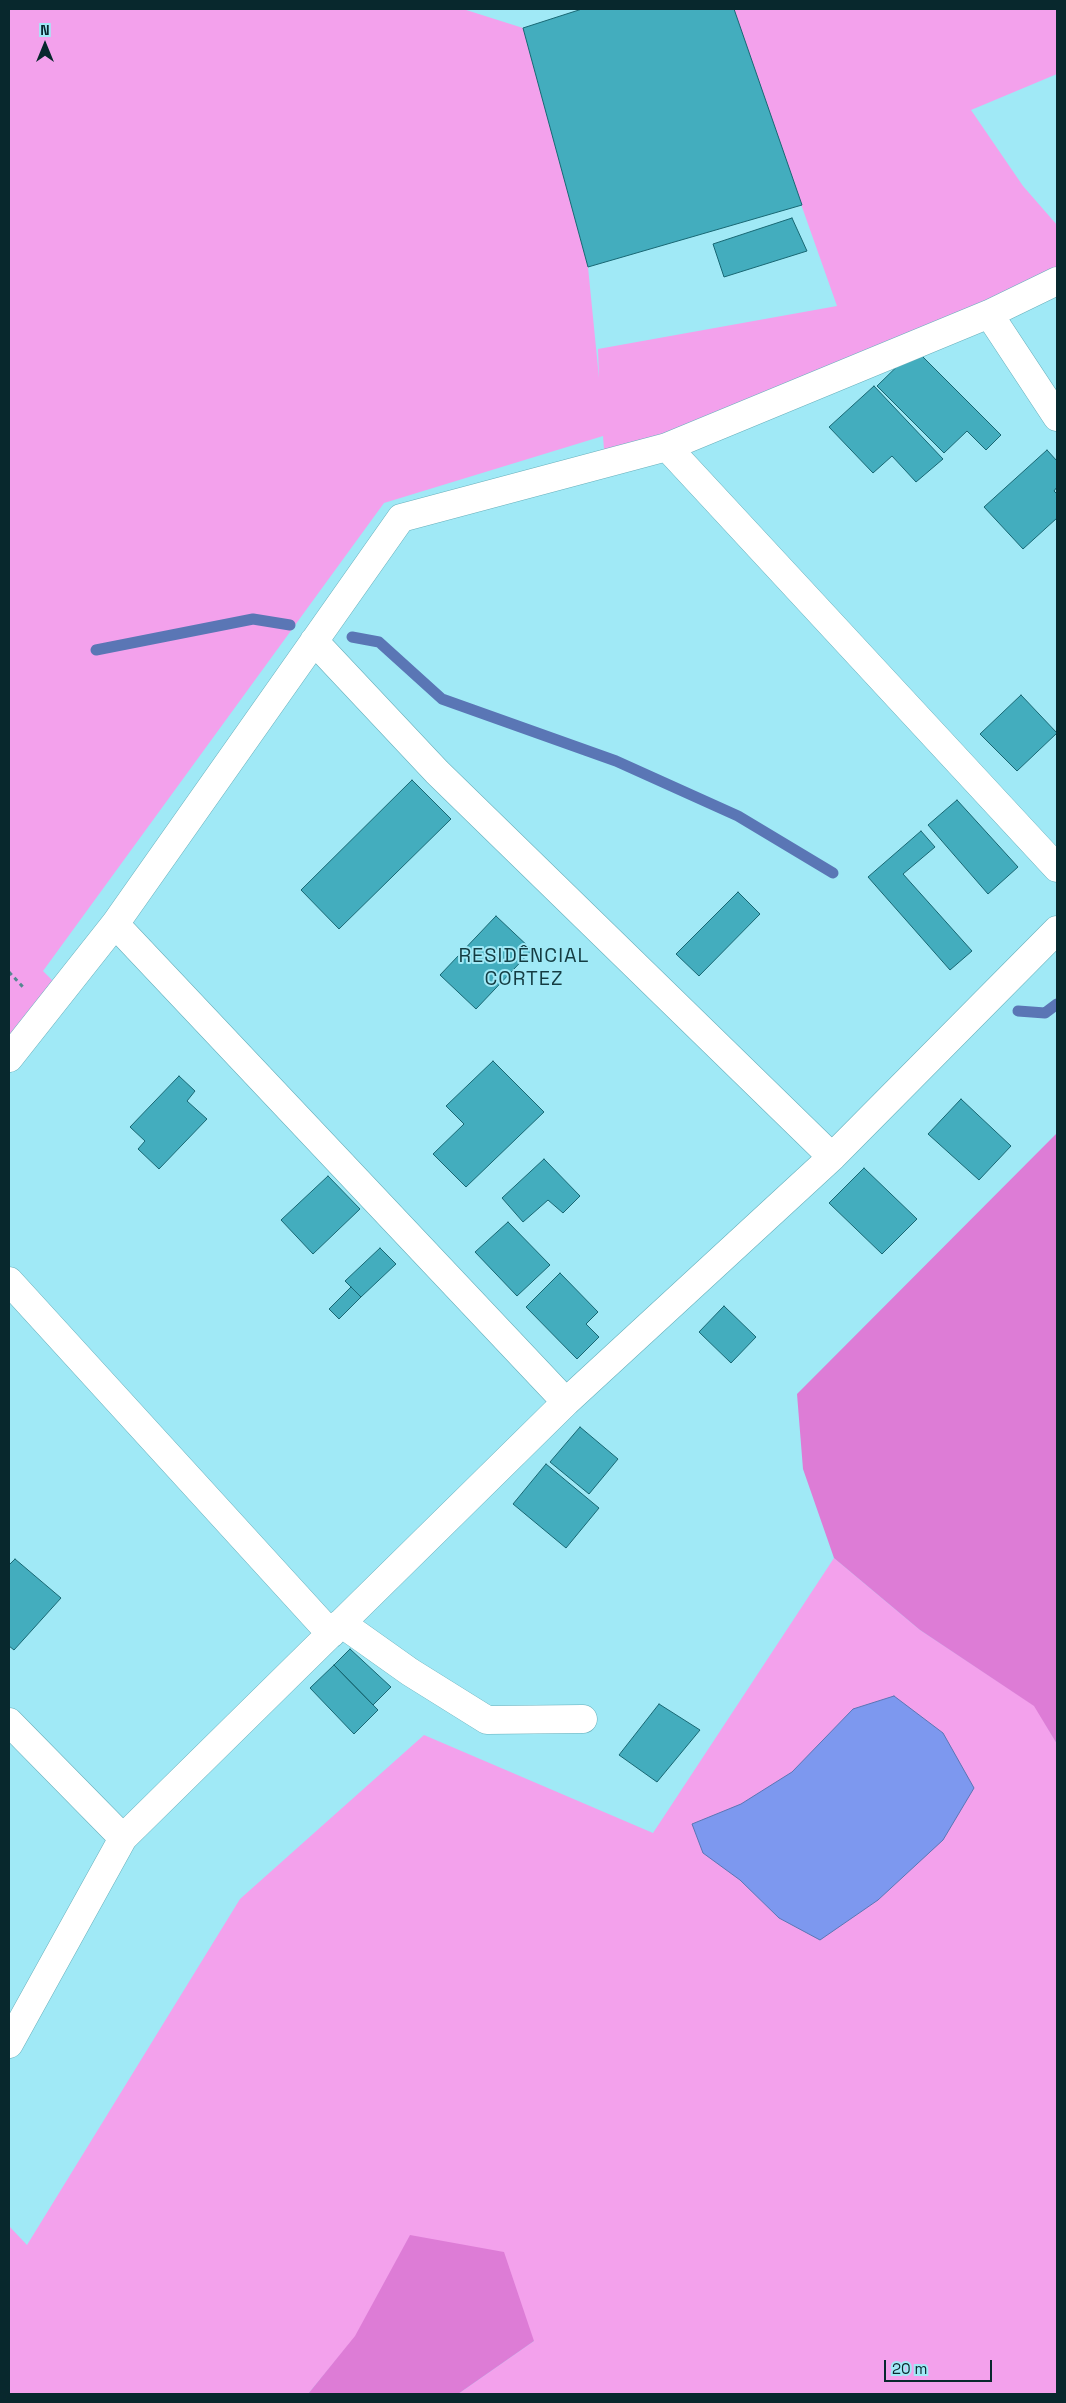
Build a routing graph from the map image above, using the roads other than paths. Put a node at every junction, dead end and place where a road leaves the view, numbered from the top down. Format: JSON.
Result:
{"nodes":[{"id":1,"x":1057,"y":281,"type":"edge"},
{"id":2,"x":989,"y":314,"type":"junction"},
{"id":3,"x":1057,"y":417,"type":"edge"},
{"id":4,"x":666,"y":447,"type":"junction"},
{"id":5,"x":314,"y":641,"type":"junction"},
{"id":6,"x":1057,"y":868,"type":"edge"},
{"id":7,"x":114,"y":924,"type":"junction"},
{"id":8,"x":1057,"y":930,"type":"edge"},
{"id":9,"x":9,"y":1058,"type":"edge"},
{"id":10,"x":832,"y":1157,"type":"junction"},
{"id":11,"x":9,"y":1281,"type":"edge"},
{"id":12,"x":566,"y":1402,"type":"junction"},
{"id":13,"x":336,"y":1628,"type":"junction"},
{"id":14,"x":583,"y":1719,"type":"dead end"},
{"id":15,"x":9,"y":1722,"type":"edge"},
{"id":16,"x":123,"y":1838,"type":"junction"},
{"id":17,"x":9,"y":2044,"type":"edge"}],
"edges":[{"from":1,"to":2,"type":"street"},
{"from":2,"to":3,"type":"street"},
{"from":2,"to":4,"type":"street"},
{"from":4,"to":5,"type":"street"},
{"from":4,"to":6,"type":"street"},
{"from":5,"to":7,"type":"street"},
{"from":5,"to":10,"type":"street"},
{"from":7,"to":9,"type":"street"},
{"from":7,"to":12,"type":"street"},
{"from":8,"to":10,"type":"street"},
{"from":10,"to":12,"type":"street"},
{"from":11,"to":13,"type":"street"},
{"from":12,"to":13,"type":"street"},
{"from":13,"to":14,"type":"street"},
{"from":13,"to":16,"type":"street"},
{"from":15,"to":16,"type":"street"},
{"from":16,"to":17,"type":"street"}]}
